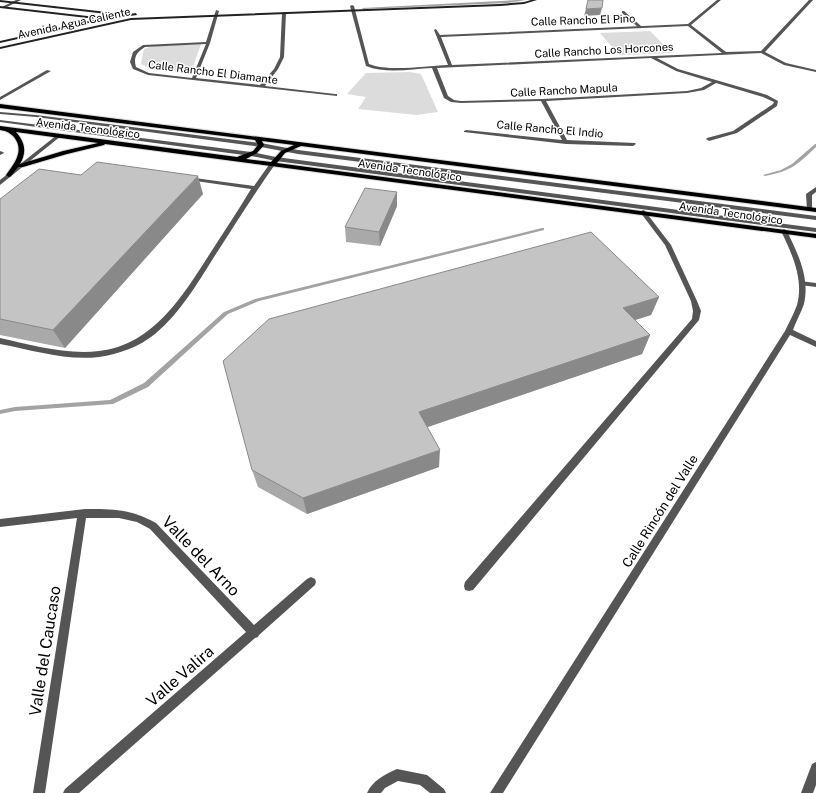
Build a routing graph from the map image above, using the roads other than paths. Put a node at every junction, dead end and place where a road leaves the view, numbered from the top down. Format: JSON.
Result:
{"nodes":[{"id":1,"x":502,"y":0,"type":"edge"},
{"id":2,"x":535,"y":0,"type":"edge"},
{"id":3,"x":719,"y":0,"type":"edge"},
{"id":4,"x":811,"y":0,"type":"edge"},
{"id":5,"x":1,"y":1,"type":"edge"},
{"id":6,"x":17,"y":1,"type":"edge"},
{"id":7,"x":2,"y":7,"type":"edge"},
{"id":8,"x":353,"y":8,"type":"junction"},
{"id":9,"x":623,"y":12,"type":"dead end"},
{"id":10,"x":216,"y":13,"type":"junction"},
{"id":11,"x":284,"y":13,"type":"junction"},
{"id":12,"x":123,"y":15,"type":"junction"},
{"id":13,"x":102,"y":19,"type":"junction"},
{"id":14,"x":131,"y":19,"type":"junction"},
{"id":15,"x":109,"y":23,"type":"junction"},
{"id":16,"x":689,"y":25,"type":"junction"},
{"id":17,"x":640,"y":27,"type":"junction"},
{"id":18,"x":436,"y":30,"type":"dead end"},
{"id":19,"x":438,"y":36,"type":"junction"},
{"id":20,"x":0,"y":42,"type":"edge"},
{"id":21,"x":208,"y":43,"type":"junction"},
{"id":22,"x":0,"y":48,"type":"edge"},
{"id":23,"x":762,"y":52,"type":"junction"},
{"id":24,"x":726,"y":54,"type":"junction"},
{"id":25,"x":651,"y":57,"type":"junction"},
{"id":26,"x":450,"y":66,"type":"junction"},
{"id":27,"x":434,"y":67,"type":"junction"},
{"id":28,"x":49,"y":71,"type":"dead end"},
{"id":29,"x":816,"y":71,"type":"edge"},
{"id":30,"x":194,"y":79,"type":"junction"},
{"id":31,"x":715,"y":82,"type":"junction"},
{"id":32,"x":262,"y":86,"type":"junction"},
{"id":33,"x":336,"y":95,"type":"dead end"},
{"id":34,"x":0,"y":99,"type":"edge"},
{"id":35,"x":543,"y":100,"type":"junction"},
{"id":36,"x":0,"y":106,"type":"edge"},
{"id":37,"x":0,"y":113,"type":"edge"},
{"id":38,"x":0,"y":121,"type":"edge"},
{"id":39,"x":0,"y":128,"type":"edge"},
{"id":40,"x":10,"y":129,"type":"junction"},
{"id":41,"x":466,"y":131,"type":"dead end"},
{"id":42,"x":59,"y":136,"type":"junction"},
{"id":43,"x":709,"y":139,"type":"dead end"},
{"id":44,"x":112,"y":142,"type":"junction"},
{"id":45,"x":260,"y":142,"type":"junction"},
{"id":46,"x":566,"y":142,"type":"junction"},
{"id":47,"x":633,"y":144,"type":"dead end"},
{"id":48,"x":300,"y":145,"type":"junction"},
{"id":49,"x":287,"y":150,"type":"junction"},
{"id":50,"x":251,"y":154,"type":"junction"},
{"id":51,"x":239,"y":159,"type":"junction"},
{"id":52,"x":274,"y":161,"type":"junction"},
{"id":53,"x":21,"y":166,"type":"junction"},
{"id":54,"x":10,"y":175,"type":"junction"},
{"id":55,"x":180,"y":176,"type":"edge"},
{"id":56,"x":0,"y":183,"type":"edge"},
{"id":57,"x":256,"y":188,"type":"junction"},
{"id":58,"x":816,"y":189,"type":"edge"},
{"id":59,"x":813,"y":209,"type":"edge"},
{"id":60,"x":643,"y":212,"type":"junction"},
{"id":61,"x":816,"y":218,"type":"edge"},
{"id":62,"x":816,"y":230,"type":"edge"},
{"id":63,"x":784,"y":232,"type":"junction"},
{"id":64,"x":816,"y":236,"type":"edge"},
{"id":65,"x":802,"y":283,"type":"junction"},
{"id":66,"x":816,"y":284,"type":"edge"},
{"id":67,"x":789,"y":331,"type":"junction"},
{"id":68,"x":0,"y":341,"type":"edge"},
{"id":69,"x":816,"y":344,"type":"edge"},
{"id":70,"x":82,"y":514,"type":"junction"},
{"id":71,"x":0,"y":523,"type":"edge"},
{"id":72,"x":311,"y":582,"type":"dead end"},
{"id":73,"x":469,"y":586,"type":"dead end"},
{"id":74,"x":254,"y":633,"type":"junction"},
{"id":75,"x":816,"y":768,"type":"edge"},
{"id":76,"x":39,"y":793,"type":"edge"},
{"id":77,"x":69,"y":793,"type":"edge"},
{"id":78,"x":373,"y":793,"type":"edge"},
{"id":79,"x":440,"y":793,"type":"edge"},
{"id":80,"x":496,"y":793,"type":"edge"},
{"id":81,"x":807,"y":793,"type":"edge"}],
"edges":[{"from":1,"to":8,"type":"street","name":"Avenida Agua Caliente"},
{"from":2,"to":8,"type":"street","name":"Avenida Agua Caliente"},
{"from":3,"to":16,"type":"street"},
{"from":4,"to":23,"type":"street"},
{"from":5,"to":6,"type":"street"},
{"from":6,"to":7,"type":"street"},
{"from":6,"to":12,"type":"street"},
{"from":7,"to":13,"type":"street"},
{"from":8,"to":10,"type":"street","name":"Avenida Agua Caliente"},
{"from":8,"to":11,"type":"street","name":"Avenida Agua Caliente"},
{"from":8,"to":27,"type":"street","name":"Calle Rancho Los Horcones"},
{"from":9,"to":17,"type":"street"},
{"from":10,"to":11,"type":"street","name":"Avenida Agua Caliente"},
{"from":10,"to":12,"type":"street","name":"Avenida Agua Caliente"},
{"from":10,"to":14,"type":"street","name":"Avenida Agua Caliente"},
{"from":10,"to":21,"type":"street"},
{"from":11,"to":32,"type":"street"},
{"from":12,"to":13,"type":"street","name":"Avenida Agua Caliente"},
{"from":12,"to":14,"type":"street"},
{"from":13,"to":15,"type":"street"},
{"from":13,"to":20,"type":"street","name":"Avenida Agua Caliente"},
{"from":14,"to":15,"type":"street","name":"Avenida Agua Caliente"},
{"from":15,"to":22,"type":"street","name":"Avenida Agua Caliente"},
{"from":16,"to":17,"type":"street","name":"Calle Rancho El Pino"},
{"from":16,"to":24,"type":"street"},
{"from":17,"to":19,"type":"street","name":"Calle Rancho El Pino"},
{"from":18,"to":19,"type":"street"},
{"from":19,"to":26,"type":"street"},
{"from":21,"to":30,"type":"street"},
{"from":21,"to":30,"type":"street","name":"Calle Rancho El Diamante"},
{"from":23,"to":24,"type":"street","name":"Calle Rancho Los Horcones"},
{"from":23,"to":29,"type":"street"},
{"from":24,"to":25,"type":"street","name":"Calle Rancho Los Horcones"},
{"from":25,"to":26,"type":"street","name":"Calle Rancho Los Horcones"},
{"from":25,"to":31,"type":"street"},
{"from":26,"to":27,"type":"street","name":"Calle Rancho Los Horcones"},
{"from":27,"to":35,"type":"street","name":"Calle Rancho Mapula"},
{"from":28,"to":34,"type":"street"},
{"from":30,"to":32,"type":"street","name":"Calle Rancho El Diamante"},
{"from":31,"to":35,"type":"street","name":"Calle Rancho Mapula"},
{"from":31,"to":43,"type":"street"},
{"from":32,"to":33,"type":"street","name":"Calle Rancho El Diamante"},
{"from":35,"to":46,"type":"street"},
{"from":36,"to":45,"type":"main road","name":"Avenida Tecnológico"},
{"from":37,"to":45,"type":"street"},
{"from":38,"to":50,"type":"street"},
{"from":39,"to":40,"type":"main road","name":"Avenida Tecnológico"},
{"from":40,"to":42,"type":"main road","name":"Avenida Tecnológico"},
{"from":40,"to":54,"type":"main road"},
{"from":41,"to":46,"type":"street","name":"Calle Rancho El Indio"},
{"from":42,"to":44,"type":"main road","name":"Avenida Tecnológico"},
{"from":42,"to":53,"type":"street"},
{"from":44,"to":51,"type":"main road","name":"Avenida Tecnológico"},
{"from":44,"to":53,"type":"main road"},
{"from":45,"to":48,"type":"main road","name":"Avenida Tecnológico"},
{"from":45,"to":49,"type":"street"},
{"from":45,"to":50,"type":"main road"},
{"from":46,"to":47,"type":"street","name":"Calle Rancho El Indio"},
{"from":48,"to":49,"type":"main road"},
{"from":48,"to":59,"type":"main road","name":"Avenida Tecnológico"},
{"from":49,"to":52,"type":"main road"},
{"from":49,"to":61,"type":"street"},
{"from":50,"to":51,"type":"main road"},
{"from":50,"to":52,"type":"street"},
{"from":51,"to":52,"type":"main road","name":"Avenida Tecnológico"},
{"from":52,"to":57,"type":"street"},
{"from":52,"to":60,"type":"main road","name":"Avenida Tecnológico"},
{"from":52,"to":62,"type":"street"},
{"from":53,"to":54,"type":"street"},
{"from":54,"to":56,"type":"street"},
{"from":55,"to":57,"type":"street"},
{"from":57,"to":68,"type":"street"},
{"from":58,"to":59,"type":"street"},
{"from":60,"to":63,"type":"main road","name":"Avenida Tecnológico"},
{"from":60,"to":73,"type":"street"},
{"from":63,"to":64,"type":"main road","name":"Avenida Tecnológico"},
{"from":63,"to":65,"type":"street","name":"Calle Rincón del Valle"},
{"from":65,"to":66,"type":"street"},
{"from":65,"to":67,"type":"street","name":"Calle Rincón del Valle"},
{"from":67,"to":69,"type":"street"},
{"from":67,"to":80,"type":"street","name":"Calle Rincón del Valle"},
{"from":70,"to":71,"type":"street","name":"Valle del Arno"},
{"from":70,"to":74,"type":"street","name":"Valle del Arno"},
{"from":70,"to":76,"type":"street","name":"Valle del Caucaso"},
{"from":72,"to":74,"type":"street","name":"Valle Valira"},
{"from":74,"to":77,"type":"street","name":"Valle Valira"},
{"from":75,"to":81,"type":"street"},
{"from":78,"to":79,"type":"street"}]}
